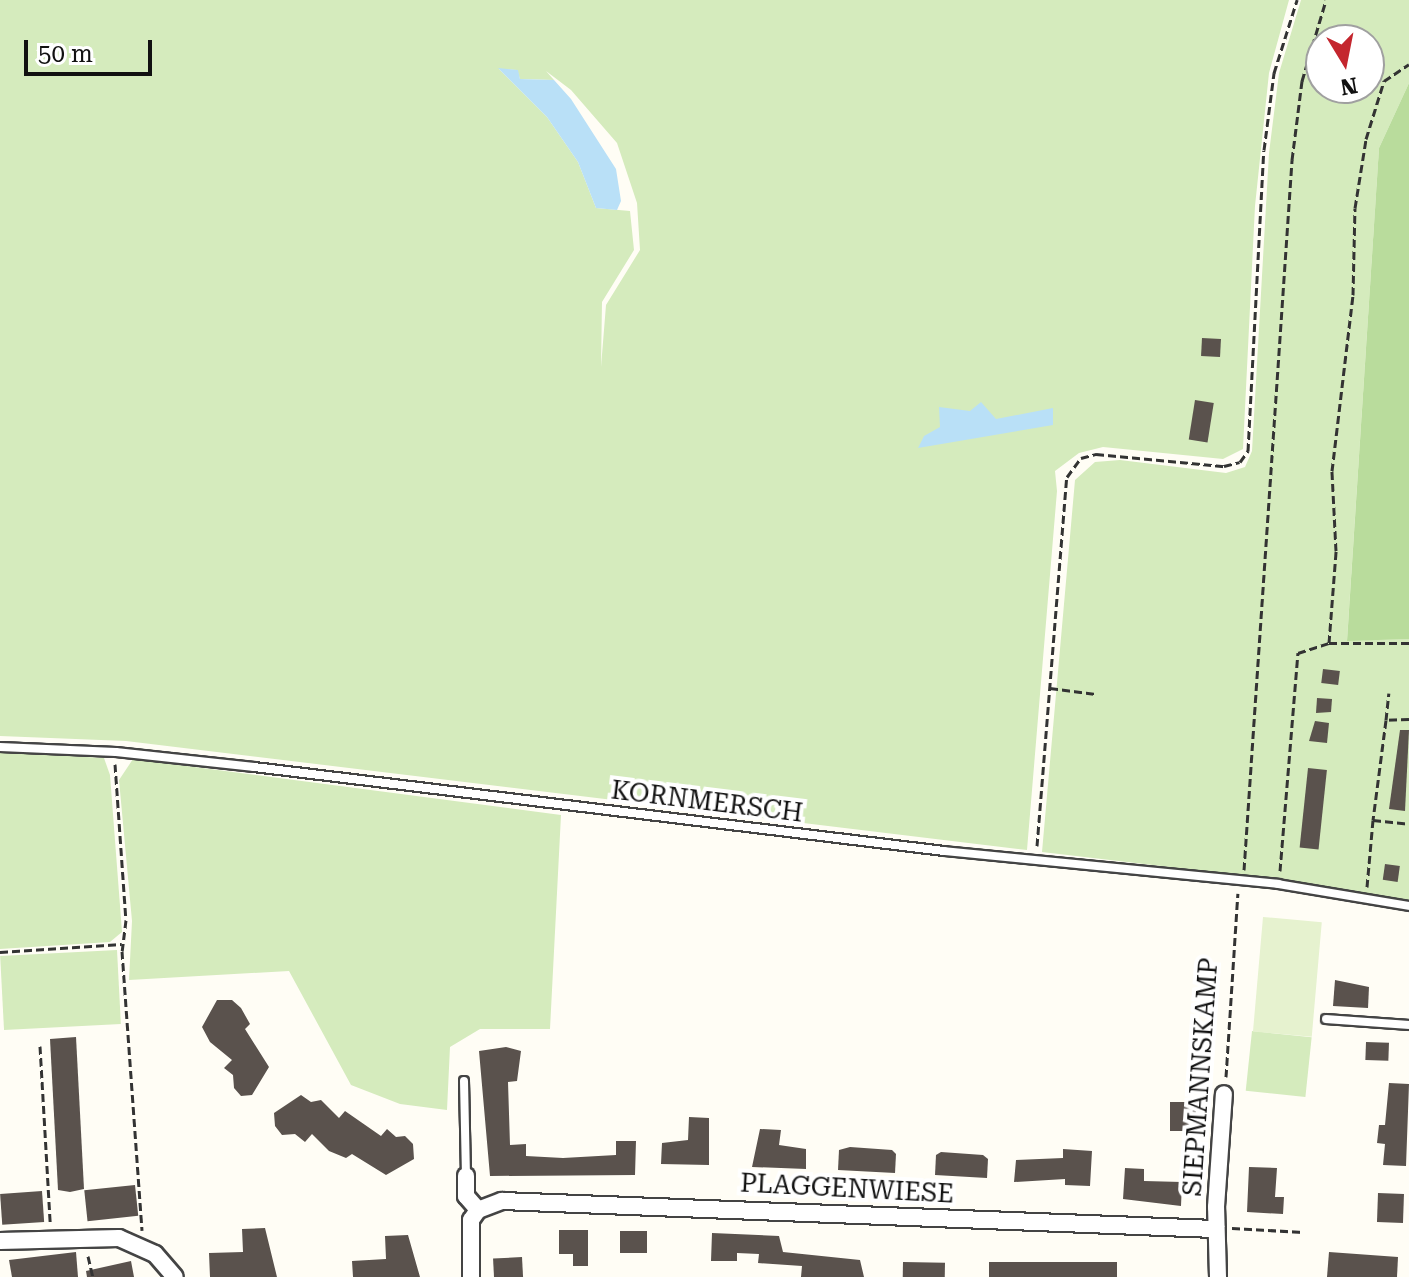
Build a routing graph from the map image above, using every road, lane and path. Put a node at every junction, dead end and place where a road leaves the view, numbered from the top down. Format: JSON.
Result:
{"nodes":[{"id":1,"x":1297,"y":0,"type":"edge"},
{"id":2,"x":1326,"y":0,"type":"edge"},
{"id":3,"x":1409,"y":64,"type":"edge"},
{"id":4,"x":1329,"y":643,"type":"junction"},
{"id":5,"x":1409,"y":643,"type":"edge"},
{"id":6,"x":1050,"y":688,"type":"junction"},
{"id":7,"x":1389,"y":693,"type":"dead end"},
{"id":8,"x":1096,"y":694,"type":"dead end"},
{"id":9,"x":1409,"y":719,"type":"edge"},
{"id":10,"x":1386,"y":720,"type":"junction"},
{"id":11,"x":0,"y":747,"type":"edge"},
{"id":12,"x":116,"y":752,"type":"junction"},
{"id":13,"x":1373,"y":820,"type":"junction"},
{"id":14,"x":1409,"y":824,"type":"edge"},
{"id":15,"x":1036,"y":861,"type":"junction"},
{"id":16,"x":1368,"y":877,"type":"dead end"},
{"id":17,"x":1241,"y":880,"type":"junction"},
{"id":18,"x":1278,"y":884,"type":"junction"},
{"id":19,"x":1409,"y":906,"type":"edge"},
{"id":20,"x":122,"y":944,"type":"junction"},
{"id":21,"x":0,"y":952,"type":"edge"},
{"id":22,"x":1326,"y":1019,"type":"dead end"},
{"id":23,"x":1409,"y":1025,"type":"edge"},
{"id":24,"x":40,"y":1046,"type":"dead end"},
{"id":25,"x":464,"y":1081,"type":"dead end"},
{"id":26,"x":1224,"y":1094,"type":"joint"},
{"id":27,"x":466,"y":1176,"type":"joint"},
{"id":28,"x":478,"y":1210,"type":"junction"},
{"id":29,"x":1239,"y":1227,"type":"dead end"},
{"id":30,"x":1216,"y":1229,"type":"junction"},
{"id":31,"x":1303,"y":1232,"type":"dead end"},
{"id":32,"x":51,"y":1238,"type":"junction"},
{"id":33,"x":0,"y":1241,"type":"edge"},
{"id":34,"x":143,"y":1246,"type":"junction"},
{"id":35,"x":175,"y":1277,"type":"edge"},
{"id":36,"x":471,"y":1277,"type":"edge"},
{"id":37,"x":1218,"y":1277,"type":"edge"}],
"edges":[{"from":1,"to":6,"type":"path"},
{"from":2,"to":17,"type":"path","name":"SIEPMANNSKAMP"},
{"from":3,"to":4,"type":"path"},
{"from":4,"to":5,"type":"path"},
{"from":4,"to":18,"type":"path"},
{"from":6,"to":8,"type":"path"},
{"from":6,"to":15,"type":"path"},
{"from":7,"to":10,"type":"path"},
{"from":9,"to":10,"type":"path"},
{"from":10,"to":13,"type":"path"},
{"from":11,"to":12,"type":"lane","name":"KORNMERSCH"},
{"from":12,"to":15,"type":"lane","name":"KORNMERSCH"},
{"from":12,"to":20,"type":"path"},
{"from":13,"to":14,"type":"path"},
{"from":13,"to":16,"type":"path"},
{"from":15,"to":17,"type":"lane","name":"KORNMERSCH"},
{"from":17,"to":18,"type":"lane","name":"KORNMERSCH"},
{"from":17,"to":26,"type":"path","name":"SIEPMANNSKAMP"},
{"from":18,"to":19,"type":"lane","name":"KORNMERSCH"},
{"from":20,"to":21,"type":"path"},
{"from":20,"to":34,"type":"path"},
{"from":22,"to":23,"type":"lane"},
{"from":24,"to":32,"type":"path"},
{"from":25,"to":27,"type":"lane"},
{"from":26,"to":30,"type":"street","name":"SIEPMANNSKAMP"},
{"from":27,"to":28,"type":"street"},
{"from":28,"to":30,"type":"street","name":"PLAGGENWIESE"},
{"from":28,"to":36,"type":"street"},
{"from":29,"to":31,"type":"path"},
{"from":30,"to":37,"type":"street","name":"SIEPMANNSKAMP"},
{"from":32,"to":33,"type":"street"},
{"from":32,"to":34,"type":"street"},
{"from":34,"to":35,"type":"street"}]}
